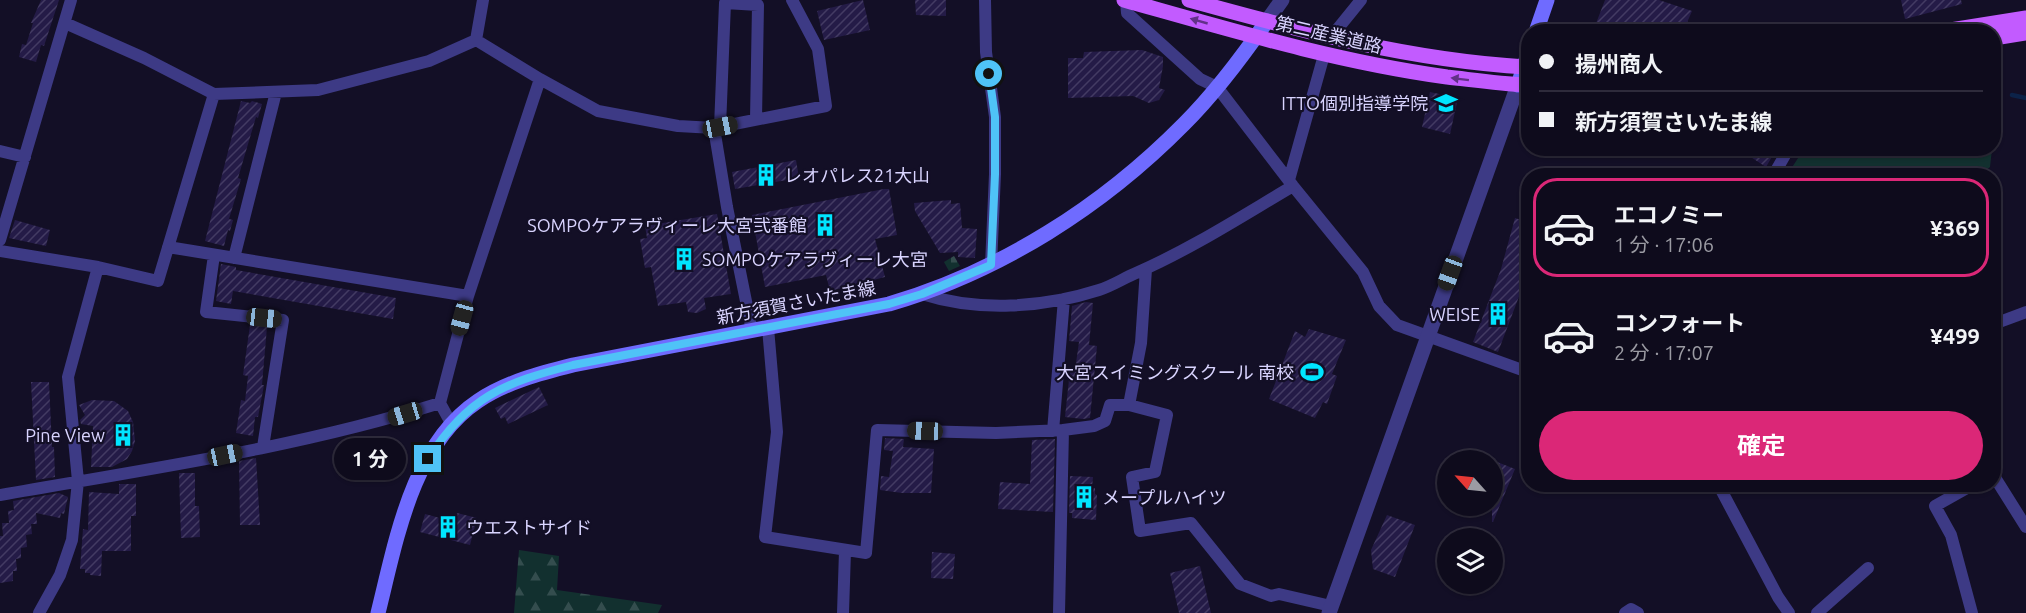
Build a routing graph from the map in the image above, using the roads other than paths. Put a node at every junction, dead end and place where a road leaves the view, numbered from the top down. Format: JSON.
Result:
{"nodes":[{"id":1,"x":71,"y":0,"type":"edge"},
{"id":2,"x":483,"y":0,"type":"edge"},
{"id":3,"x":792,"y":0,"type":"edge"},
{"id":4,"x":985,"y":0,"type":"edge"},
{"id":5,"x":1125,"y":0,"type":"edge"},
{"id":6,"x":1190,"y":0,"type":"edge"},
{"id":7,"x":1282,"y":0,"type":"edge"},
{"id":8,"x":1361,"y":0,"type":"edge"},
{"id":9,"x":1547,"y":0,"type":"edge"},
{"id":10,"x":760,"y":3,"type":"edge"},
{"id":11,"x":2026,"y":18,"type":"edge"},
{"id":12,"x":1267,"y":21,"type":"junction"},
{"id":13,"x":65,"y":23,"type":"junction"},
{"id":14,"x":1539,"y":24,"type":"edge"},
{"id":15,"x":1988,"y":24,"type":"edge"},
{"id":16,"x":2026,"y":33,"type":"edge"},
{"id":17,"x":1256,"y":37,"type":"junction"},
{"id":18,"x":1331,"y":37,"type":"junction"},
{"id":19,"x":2001,"y":37,"type":"edge"},
{"id":20,"x":476,"y":40,"type":"junction"},
{"id":21,"x":1323,"y":54,"type":"junction"},
{"id":22,"x":1521,"y":62,"type":"edge"},
{"id":23,"x":540,"y":80,"type":"junction"},
{"id":24,"x":1521,"y":85,"type":"edge"},
{"id":25,"x":1218,"y":87,"type":"junction"},
{"id":26,"x":1521,"y":90,"type":"edge"},
{"id":27,"x":276,"y":92,"type":"junction"},
{"id":28,"x":214,"y":94,"type":"junction"},
{"id":29,"x":756,"y":119,"type":"junction"},
{"id":30,"x":717,"y":127,"type":"junction"},
{"id":31,"x":0,"y":151,"type":"edge"},
{"id":32,"x":25,"y":157,"type":"junction"},
{"id":33,"x":1291,"y":183,"type":"junction"},
{"id":34,"x":0,"y":240,"type":"edge"},
{"id":35,"x":168,"y":247,"type":"junction"},
{"id":36,"x":0,"y":251,"type":"edge"},
{"id":37,"x":214,"y":255,"type":"junction"},
{"id":38,"x":234,"y":258,"type":"junction"},
{"id":39,"x":991,"y":265,"type":"junction"},
{"id":40,"x":98,"y":267,"type":"junction"},
{"id":41,"x":1146,"y":269,"type":"junction"},
{"id":42,"x":922,"y":294,"type":"junction"},
{"id":43,"x":468,"y":296,"type":"junction"},
{"id":44,"x":1064,"y":299,"type":"junction"},
{"id":45,"x":2026,"y":312,"type":"edge"},
{"id":46,"x":2001,"y":321,"type":"edge"},
{"id":47,"x":768,"y":328,"type":"junction"},
{"id":48,"x":752,"y":331,"type":"junction"},
{"id":49,"x":1428,"y":336,"type":"junction"},
{"id":50,"x":1521,"y":369,"type":"edge"},
{"id":51,"x":440,"y":403,"type":"junction"},
{"id":52,"x":1129,"y":405,"type":"junction"},
{"id":53,"x":452,"y":425,"type":"junction"},
{"id":54,"x":1058,"y":431,"type":"junction"},
{"id":55,"x":263,"y":447,"type":"junction"},
{"id":56,"x":78,"y":481,"type":"junction"},
{"id":57,"x":2001,"y":487,"type":"edge"},
{"id":58,"x":1722,"y":492,"type":"edge"},
{"id":59,"x":1960,"y":492,"type":"edge"},
{"id":60,"x":0,"y":495,"type":"edge"},
{"id":61,"x":2026,"y":527,"type":"edge"},
{"id":62,"x":845,"y":551,"type":"junction"},
{"id":63,"x":1868,"y":568,"type":"dead end"},
{"id":64,"x":1330,"y":610,"type":"edge"},
{"id":65,"x":39,"y":613,"type":"edge"},
{"id":66,"x":378,"y":613,"type":"edge"},
{"id":67,"x":843,"y":613,"type":"edge"},
{"id":68,"x":1059,"y":613,"type":"edge"},
{"id":69,"x":1625,"y":613,"type":"edge"},
{"id":70,"x":1638,"y":613,"type":"edge"},
{"id":71,"x":1789,"y":613,"type":"edge"},
{"id":72,"x":1817,"y":613,"type":"edge"},
{"id":73,"x":1972,"y":613,"type":"edge"}],
"edges":[{"from":1,"to":13,"type":"street"},
{"from":2,"to":20,"type":"street"},
{"from":3,"to":29,"type":"street"},
{"from":4,"to":39,"type":"street"},
{"from":17,"to":5,"type":"main road","name":"第二産業道路","one_way":true},
{"from":5,"to":25,"type":"street"},
{"from":6,"to":12,"type":"main road","name":"第二産業道路"},
{"from":7,"to":12,"type":"street"},
{"from":8,"to":18,"type":"street"},
{"from":9,"to":14,"type":"main road"},
{"from":10,"to":29,"type":"street"},
{"from":10,"to":30,"type":"street"},
{"from":11,"to":15,"type":"main road"},
{"from":12,"to":17,"type":"main road","name":"新方須賀さいたま線"},
{"from":12,"to":18,"type":"main road","name":"第二産業道路"},
{"from":13,"to":28,"type":"street"},
{"from":13,"to":32,"type":"street"},
{"from":16,"to":19,"type":"main road"},
{"from":17,"to":21,"type":"main road","name":"第二産業道路"},
{"from":17,"to":25,"type":"main road","name":"新方須賀さいたま線"},
{"from":18,"to":22,"type":"main road","name":"第二産業道路"},
{"from":20,"to":23,"type":"street"},
{"from":20,"to":27,"type":"street"},
{"from":24,"to":21,"type":"main road","name":"第二産業道路","one_way":true},
{"from":21,"to":33,"type":"street"},
{"from":23,"to":30,"type":"street"},
{"from":23,"to":43,"type":"street"},
{"from":25,"to":33,"type":"street"},
{"from":25,"to":39,"type":"main road","name":"新方須賀さいたま線"},
{"from":26,"to":49,"type":"street"},
{"from":27,"to":28,"type":"street"},
{"from":27,"to":38,"type":"street"},
{"from":28,"to":35,"type":"street"},
{"from":29,"to":30,"type":"street"},
{"from":30,"to":48,"type":"street"},
{"from":31,"to":32,"type":"street"},
{"from":32,"to":34,"type":"street"},
{"from":33,"to":41,"type":"street"},
{"from":33,"to":49,"type":"street"},
{"from":35,"to":37,"type":"street"},
{"from":35,"to":40,"type":"street"},
{"from":36,"to":40,"type":"street"},
{"from":37,"to":38,"type":"street"},
{"from":37,"to":55,"type":"street"},
{"from":38,"to":43,"type":"street"},
{"from":39,"to":42,"type":"main road","name":"新方須賀さいたま線"},
{"from":40,"to":56,"type":"street"},
{"from":41,"to":44,"type":"street"},
{"from":41,"to":52,"type":"street"},
{"from":42,"to":44,"type":"street"},
{"from":42,"to":47,"type":"main road","name":"新方須賀さいたま線"},
{"from":43,"to":51,"type":"street"},
{"from":44,"to":54,"type":"street"},
{"from":45,"to":46,"type":"street"},
{"from":47,"to":48,"type":"main road","name":"新方須賀さいたま線"},
{"from":47,"to":62,"type":"street"},
{"from":48,"to":53,"type":"main road","name":"新方須賀さいたま線"},
{"from":49,"to":50,"type":"street"},
{"from":49,"to":64,"type":"street"},
{"from":51,"to":53,"type":"street"},
{"from":51,"to":55,"type":"street"},
{"from":52,"to":54,"type":"street"},
{"from":52,"to":64,"type":"street"},
{"from":53,"to":66,"type":"main road","name":"新方須賀さいたま線"},
{"from":54,"to":62,"type":"street"},
{"from":54,"to":68,"type":"street"},
{"from":55,"to":56,"type":"street"},
{"from":56,"to":60,"type":"street"},
{"from":56,"to":65,"type":"street"},
{"from":57,"to":61,"type":"street"},
{"from":58,"to":71,"type":"street"},
{"from":59,"to":73,"type":"street"},
{"from":62,"to":67,"type":"street"},
{"from":63,"to":72,"type":"street"},
{"from":69,"to":70,"type":"street"}]}
